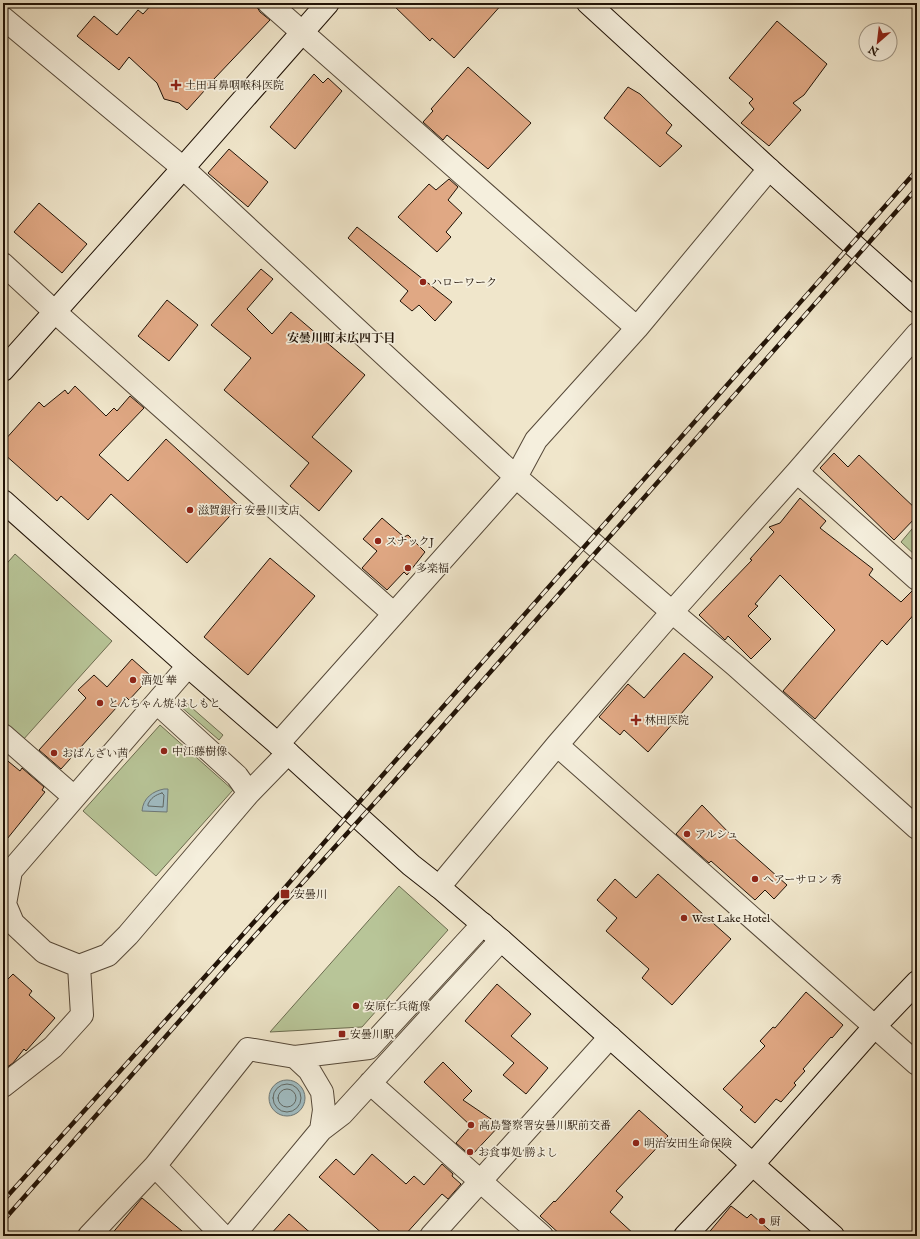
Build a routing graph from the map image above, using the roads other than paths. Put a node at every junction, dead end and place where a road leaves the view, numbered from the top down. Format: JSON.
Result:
{"nodes":[{"id":1,"x":268,"y":3,"type":"edge"},
{"id":2,"x":328,"y":3,"type":"edge"},
{"id":3,"x":588,"y":3,"type":"edge"},
{"id":4,"x":3,"y":18,"type":"edge"},
{"id":5,"x":301,"y":32,"type":"junction"},
{"id":6,"x":183,"y":168,"type":"junction"},
{"id":7,"x":769,"y":169,"type":"junction"},
{"id":8,"x":3,"y":264,"type":"edge"},
{"id":9,"x":917,"y":302,"type":"edge"},
{"id":10,"x":55,"y":312,"type":"junction"},
{"id":11,"x":637,"y":328,"type":"junction"},
{"id":12,"x":917,"y":334,"type":"edge"},
{"id":13,"x":3,"y":370,"type":"edge"},
{"id":14,"x":797,"y":472,"type":"junction"},
{"id":15,"x":516,"y":477,"type":"junction"},
{"id":16,"x":3,"y":502,"type":"edge"},
{"id":17,"x":917,"y":579,"type":"edge"},
{"id":18,"x":672,"y":612,"type":"junction"},
{"id":19,"x":394,"y":614,"type":"junction"},
{"id":20,"x":188,"y":666,"type":"junction"},
{"id":21,"x":157,"y":703,"type":"junction"},
{"id":22,"x":3,"y":735,"type":"edge"},
{"id":23,"x":557,"y":745,"type":"junction"},
{"id":24,"x":283,"y":749,"type":"junction"},
{"id":25,"x":249,"y":793,"type":"junction"},
{"id":26,"x":74,"y":797,"type":"junction"},
{"id":27,"x":917,"y":828,"type":"edge"},
{"id":28,"x":439,"y":887,"type":"junction"},
{"id":29,"x":4,"y":904,"type":"edge"},
{"id":30,"x":483,"y":924,"type":"junction"},
{"id":31,"x":501,"y":940,"type":"junction"},
{"id":32,"x":79,"y":966,"type":"junction"},
{"id":33,"x":917,"y":982,"type":"edge"},
{"id":34,"x":874,"y":1026,"type":"junction"},
{"id":35,"x":610,"y":1037,"type":"junction"},
{"id":36,"x":295,"y":1057,"type":"junction"},
{"id":37,"x":917,"y":1064,"type":"edge"},
{"id":38,"x":370,"y":1083,"type":"junction"},
{"id":39,"x":3,"y":1086,"type":"edge"},
{"id":40,"x":321,"y":1130,"type":"junction"},
{"id":41,"x":753,"y":1164,"type":"junction"},
{"id":42,"x":155,"y":1166,"type":"junction"},
{"id":43,"x":481,"y":1182,"type":"junction"},
{"id":44,"x":89,"y":1236,"type":"edge"},
{"id":45,"x":223,"y":1236,"type":"edge"},
{"id":46,"x":233,"y":1236,"type":"edge"},
{"id":47,"x":431,"y":1236,"type":"edge"},
{"id":48,"x":542,"y":1236,"type":"edge"},
{"id":49,"x":685,"y":1236,"type":"edge"},
{"id":50,"x":833,"y":1236,"type":"edge"}],
"edges":[{"from":1,"to":5,"type":"street"},
{"from":2,"to":5,"type":"street"},
{"from":3,"to":7,"type":"street"},
{"from":4,"to":6,"type":"street"},
{"from":5,"to":6,"type":"street"},
{"from":5,"to":11,"type":"street"},
{"from":6,"to":10,"type":"street"},
{"from":6,"to":15,"type":"street"},
{"from":7,"to":9,"type":"street"},
{"from":7,"to":11,"type":"street"},
{"from":8,"to":10,"type":"street"},
{"from":10,"to":13,"type":"street"},
{"from":10,"to":19,"type":"street"},
{"from":11,"to":15,"type":"street"},
{"from":12,"to":14,"type":"street"},
{"from":14,"to":17,"type":"street"},
{"from":14,"to":18,"type":"street"},
{"from":15,"to":18,"type":"street"},
{"from":15,"to":19,"type":"street"},
{"from":16,"to":20,"type":"street"},
{"from":18,"to":23,"type":"street"},
{"from":18,"to":27,"type":"street"},
{"from":19,"to":24,"type":"street"},
{"from":20,"to":21,"type":"street"},
{"from":20,"to":24,"type":"street"},
{"from":21,"to":25,"type":"street"},
{"from":21,"to":26,"type":"street"},
{"from":22,"to":26,"type":"street"},
{"from":23,"to":28,"type":"street"},
{"from":23,"to":34,"type":"street"},
{"from":24,"to":25,"type":"street"},
{"from":24,"to":28,"type":"street"},
{"from":25,"to":32,"type":"street"},
{"from":26,"to":29,"type":"street"},
{"from":28,"to":30,"type":"street"},
{"from":29,"to":32,"type":"street"},
{"from":30,"to":31,"type":"street"},
{"from":30,"to":36,"type":"street"},
{"from":31,"to":35,"type":"street"},
{"from":31,"to":38,"type":"street"},
{"from":32,"to":39,"type":"street"},
{"from":33,"to":34,"type":"street"},
{"from":34,"to":37,"type":"street"},
{"from":34,"to":41,"type":"street"},
{"from":35,"to":41,"type":"street"},
{"from":35,"to":43,"type":"street"},
{"from":36,"to":40,"type":"street"},
{"from":36,"to":42,"type":"street"},
{"from":38,"to":40,"type":"street"},
{"from":38,"to":43,"type":"street"},
{"from":40,"to":46,"type":"street"},
{"from":41,"to":49,"type":"street"},
{"from":41,"to":50,"type":"street"},
{"from":42,"to":44,"type":"street"},
{"from":42,"to":45,"type":"street"},
{"from":43,"to":47,"type":"street"},
{"from":43,"to":48,"type":"street"}]}
